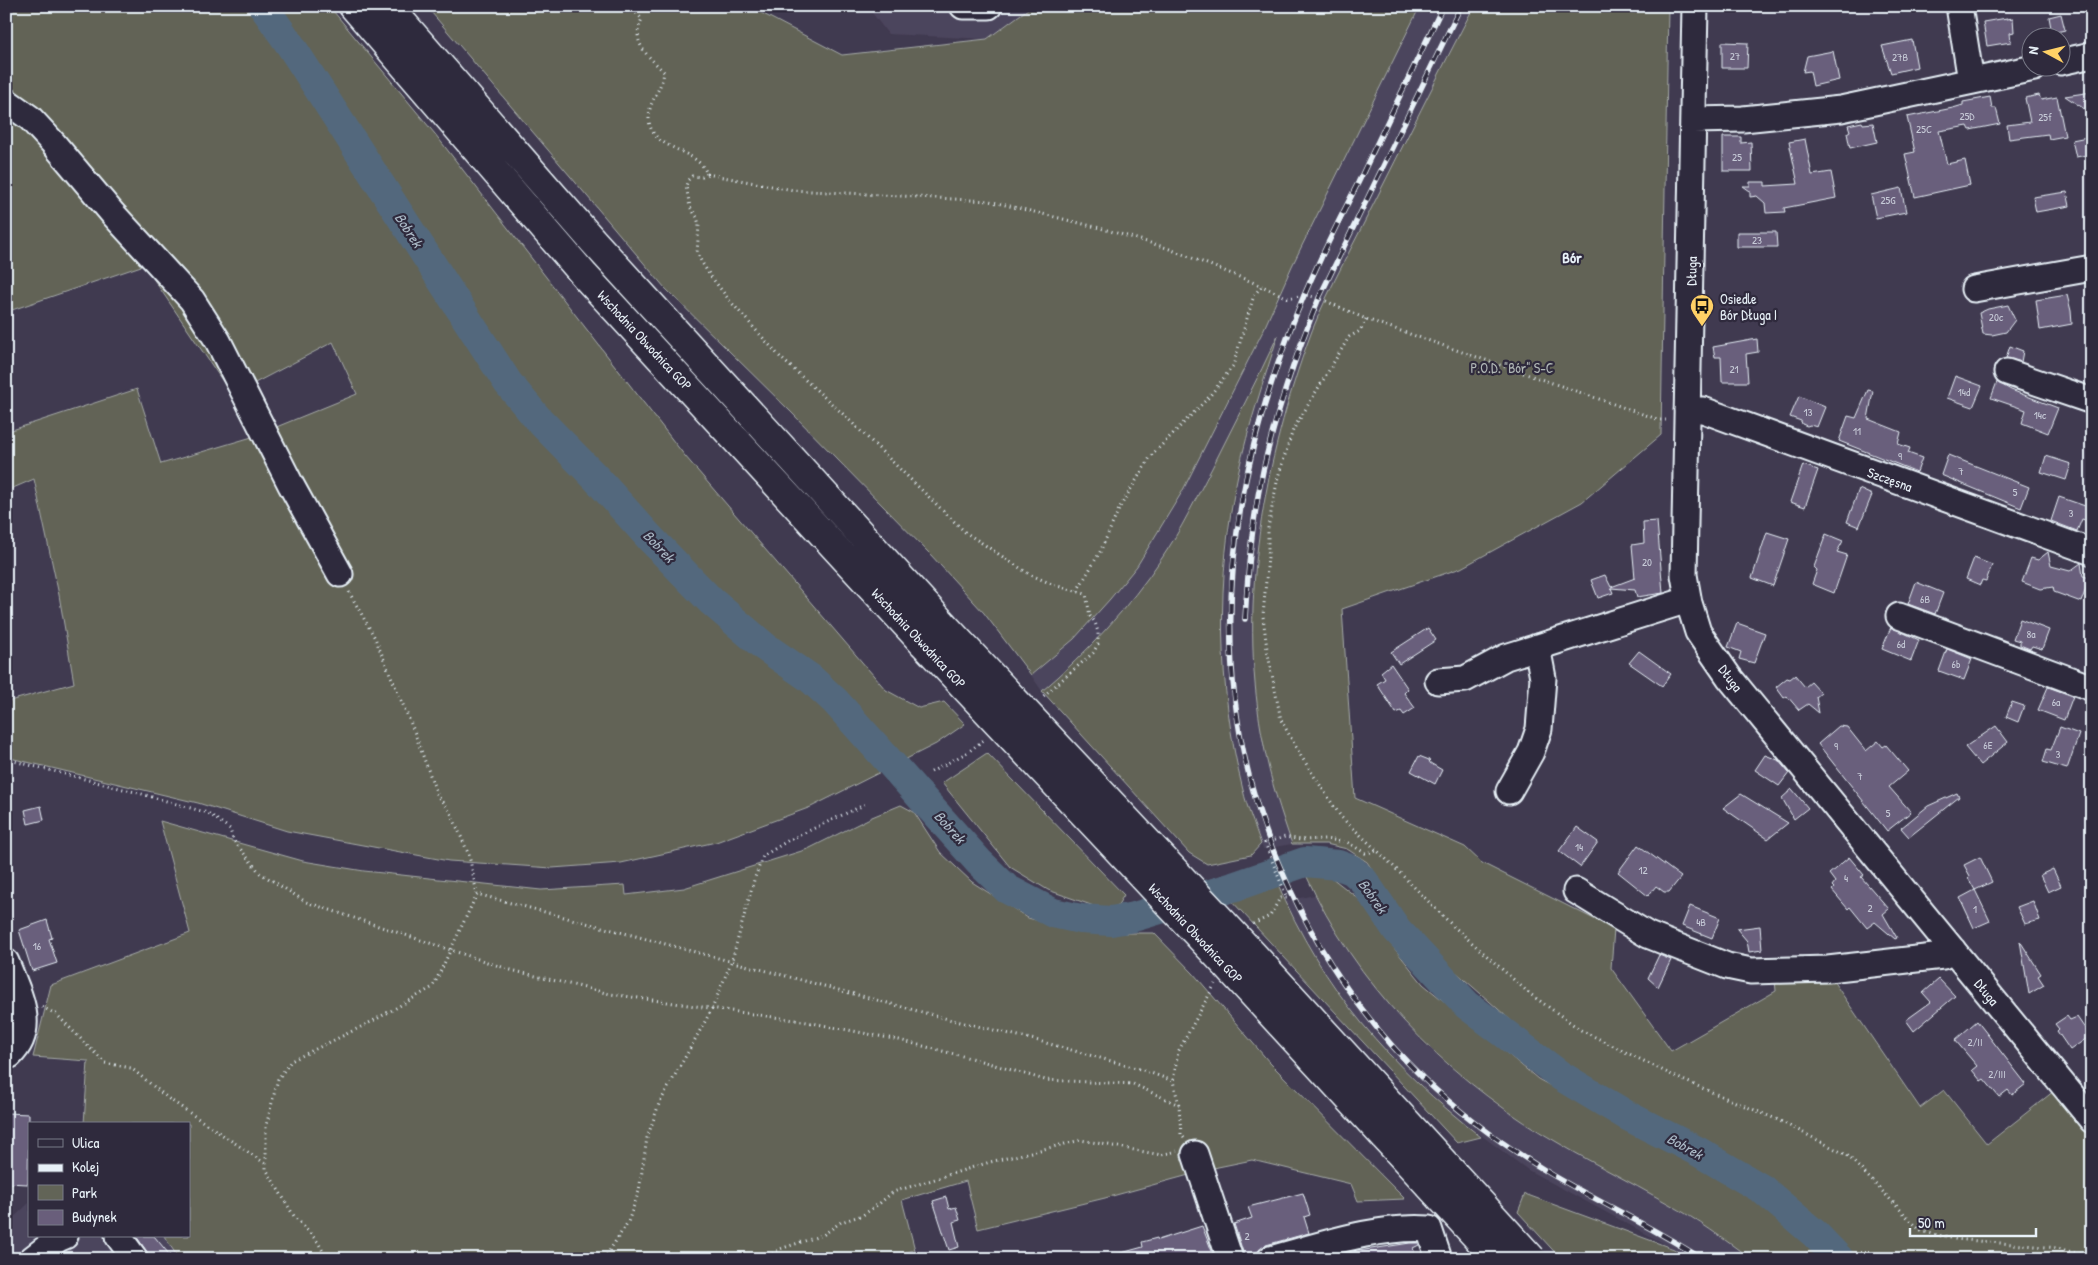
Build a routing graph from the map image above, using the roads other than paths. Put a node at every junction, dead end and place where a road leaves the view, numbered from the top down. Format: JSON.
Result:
{"nodes":[{"id":1,"x":353,"y":6,"type":"edge"},
{"id":2,"x":388,"y":6,"type":"edge"},
{"id":3,"x":963,"y":6,"type":"edge"},
{"id":4,"x":989,"y":6,"type":"edge"},
{"id":5,"x":1695,"y":6,"type":"edge"},
{"id":6,"x":1959,"y":6,"type":"edge"},
{"id":7,"x":2092,"y":55,"type":"edge"},
{"id":8,"x":2070,"y":60,"type":"edge"},
{"id":9,"x":2020,"y":71,"type":"edge"},
{"id":10,"x":1972,"y":81,"type":"junction"},
{"id":11,"x":6,"y":101,"type":"edge"},
{"id":12,"x":1693,"y":120,"type":"junction"},
{"id":13,"x":2092,"y":268,"type":"edge"},
{"id":14,"x":1974,"y":290,"type":"dead end"},
{"id":15,"x":2007,"y":372,"type":"dead end"},
{"id":16,"x":2092,"y":401,"type":"edge"},
{"id":17,"x":1687,"y":415,"type":"junction"},
{"id":18,"x":2092,"y":552,"type":"edge"},
{"id":19,"x":340,"y":574,"type":"road end"},
{"id":20,"x":1688,"y":600,"type":"junction"},
{"id":21,"x":1899,"y":616,"type":"dead end"},
{"id":22,"x":1537,"y":647,"type":"junction"},
{"id":23,"x":1438,"y":681,"type":"dead end"},
{"id":24,"x":2092,"y":688,"type":"edge"},
{"id":25,"x":1509,"y":791,"type":"dead end"},
{"id":26,"x":1576,"y":891,"type":"dead end"},
{"id":27,"x":1954,"y":950,"type":"junction"},
{"id":28,"x":6,"y":962,"type":"edge"},
{"id":29,"x":6,"y":1055,"type":"edge"},
{"id":30,"x":2092,"y":1120,"type":"edge"},
{"id":31,"x":1195,"y":1154,"type":"road end"},
{"id":32,"x":60,"y":1238,"type":"edge"},
{"id":33,"x":119,"y":1238,"type":"edge"},
{"id":34,"x":1281,"y":1256,"type":"edge"},
{"id":35,"x":32,"y":1259,"type":"edge"},
{"id":36,"x":134,"y":1259,"type":"edge"},
{"id":37,"x":1230,"y":1259,"type":"edge"},
{"id":38,"x":1439,"y":1259,"type":"edge"},
{"id":39,"x":1497,"y":1259,"type":"edge"},
{"id":40,"x":1532,"y":1259,"type":"edge"}],
"edges":[{"from":1,"to":39,"type":"highway","name":"Wschodnia Obwodnica GOP","bridge":true},
{"from":2,"to":40,"type":"highway","name":"Wschodnia Obwodnica GOP","bridge":true},
{"from":3,"to":4,"type":"street"},
{"from":5,"to":12,"type":"street","name":"Długa"},
{"from":6,"to":10,"type":"street"},
{"from":7,"to":8,"type":"street"},
{"from":9,"to":10,"type":"street"},
{"from":10,"to":12,"type":"street"},
{"from":11,"to":19,"type":"street"},
{"from":12,"to":17,"type":"street","name":"Długa"},
{"from":13,"to":14,"type":"street"},
{"from":15,"to":16,"type":"street"},
{"from":17,"to":18,"type":"street","name":"Szczęsna"},
{"from":17,"to":20,"type":"street","name":"Długa"},
{"from":20,"to":22,"type":"street"},
{"from":20,"to":27,"type":"street","name":"Długa"},
{"from":21,"to":24,"type":"street"},
{"from":22,"to":23,"type":"street"},
{"from":22,"to":25,"type":"street"},
{"from":26,"to":27,"type":"street"},
{"from":27,"to":30,"type":"street","name":"Długa"},
{"from":28,"to":29,"type":"street"},
{"from":31,"to":37,"type":"street"},
{"from":32,"to":35,"type":"street"},
{"from":33,"to":36,"type":"street"},
{"from":34,"to":38,"type":"street"}]}
